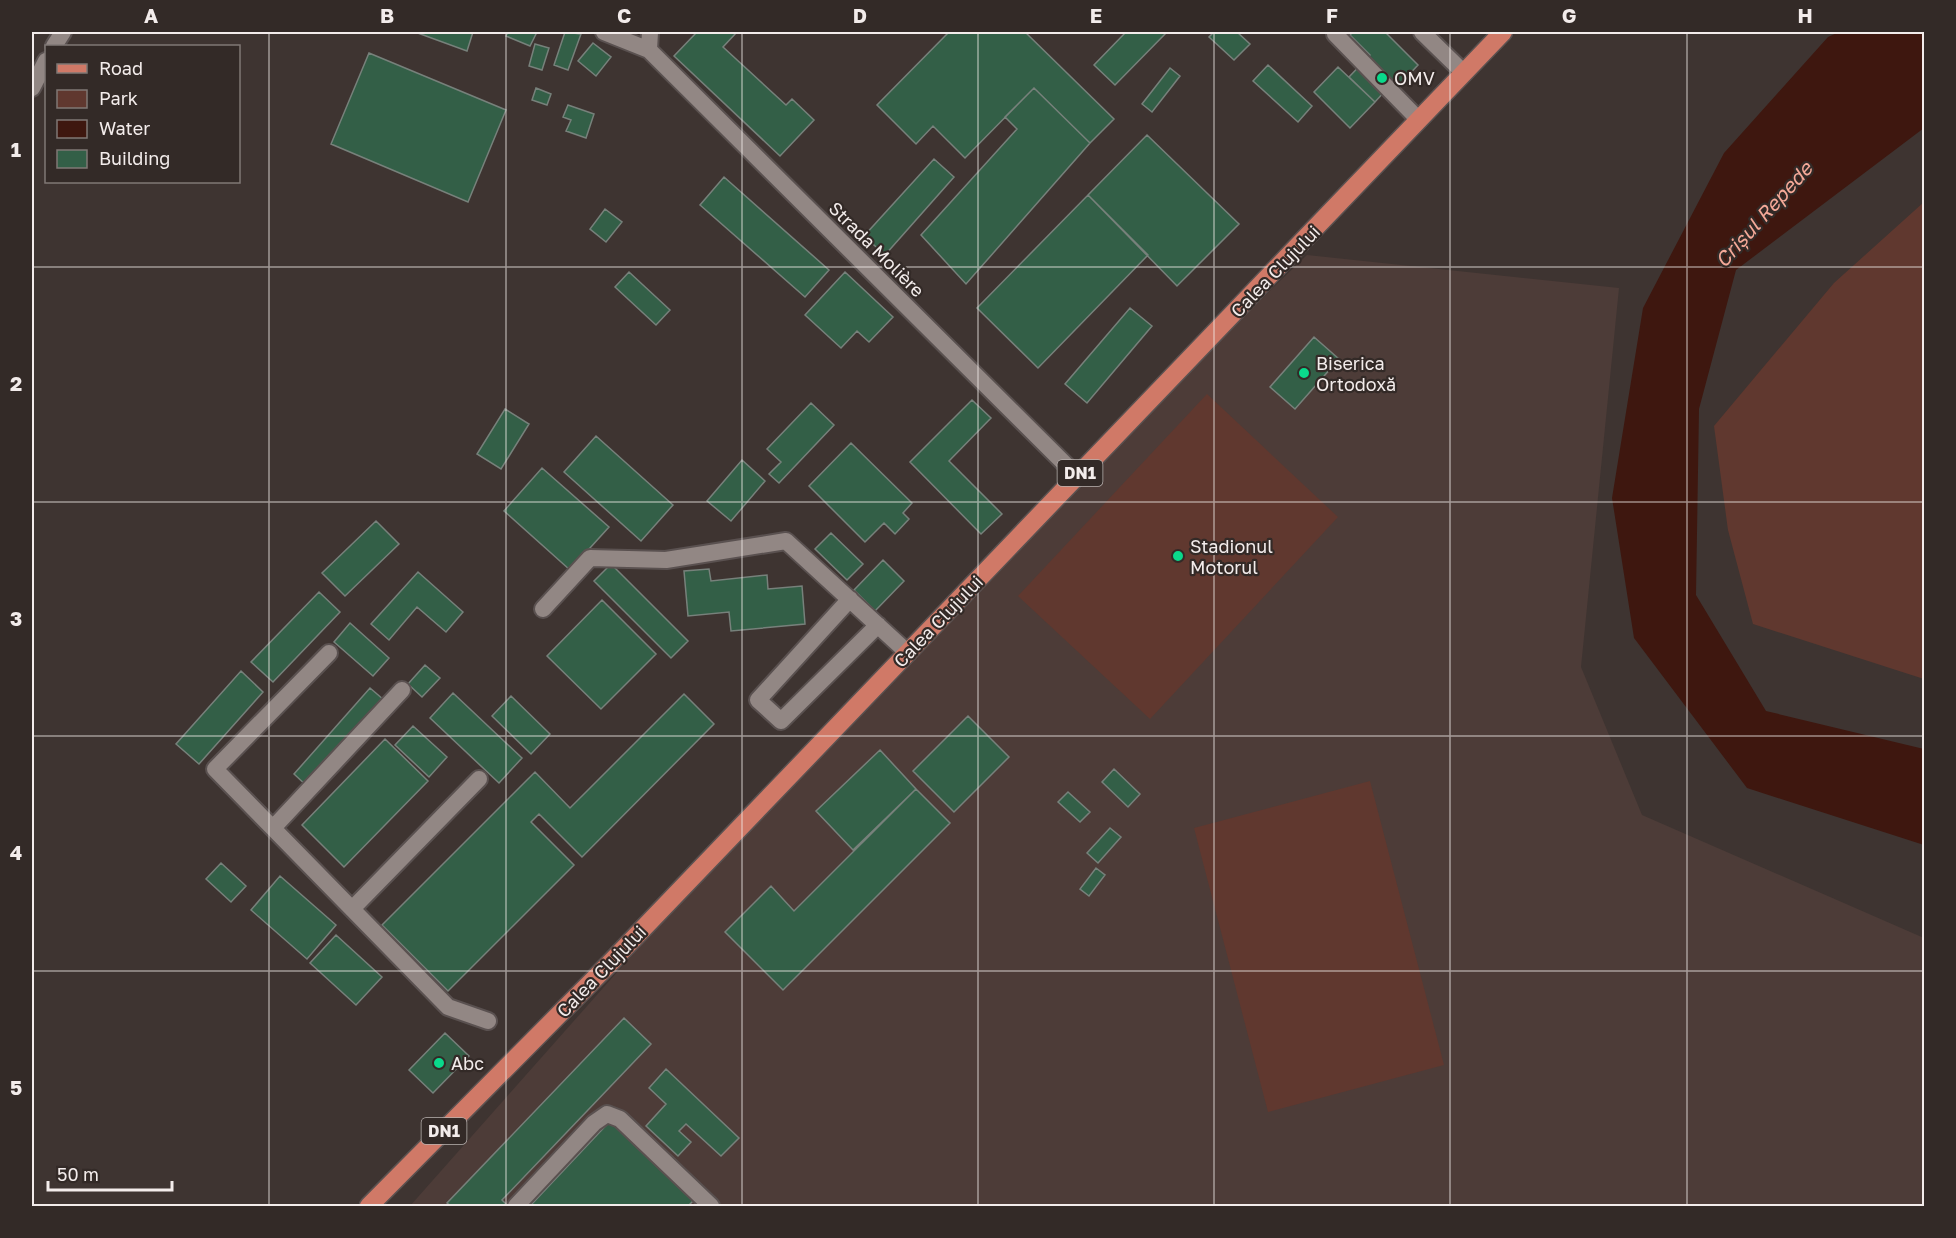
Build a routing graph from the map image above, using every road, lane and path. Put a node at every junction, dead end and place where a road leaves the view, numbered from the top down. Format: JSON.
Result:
{"nodes":[{"id":1,"x":63,"y":32,"type":"edge"},
{"id":2,"x":604,"y":32,"type":"edge"},
{"id":3,"x":650,"y":32,"type":"edge"},
{"id":4,"x":1337,"y":32,"type":"edge"},
{"id":5,"x":1422,"y":32,"type":"edge"},
{"id":6,"x":1503,"y":32,"type":"edge"},
{"id":7,"x":55,"y":45,"type":"edge"},
{"id":8,"x":649,"y":50,"type":"junction"},
{"id":9,"x":45,"y":63,"type":"edge"},
{"id":10,"x":1464,"y":73,"type":"junction"},
{"id":11,"x":32,"y":88,"type":"edge"},
{"id":12,"x":1419,"y":120,"type":"junction"},
{"id":13,"x":1077,"y":476,"type":"junction"},
{"id":14,"x":850,"y":599,"type":"junction"},
{"id":15,"x":543,"y":609,"type":"dead end"},
{"id":16,"x":878,"y":625,"type":"junction"},
{"id":17,"x":329,"y":653,"type":"dead end"},
{"id":18,"x":908,"y":653,"type":"junction"},
{"id":19,"x":402,"y":690,"type":"dead end"},
{"id":20,"x":479,"y":779,"type":"dead end"},
{"id":21,"x":273,"y":828,"type":"junction"},
{"id":22,"x":352,"y":909,"type":"junction"},
{"id":23,"x":488,"y":1021,"type":"dead end"},
{"id":24,"x":369,"y":1206,"type":"edge"},
{"id":25,"x":516,"y":1206,"type":"edge"},
{"id":26,"x":711,"y":1206,"type":"edge"}],
"edges":[{"from":1,"to":7,"type":"street"},
{"from":2,"to":8,"type":"street","name":"Strada Molière"},
{"from":3,"to":8,"type":"street"},
{"from":4,"to":12,"type":"street"},
{"from":5,"to":10,"type":"street"},
{"from":6,"to":10,"type":"main road","name":"Calea Clujului","number":"DN1"},
{"from":8,"to":13,"type":"street","name":"Strada Molière"},
{"from":9,"to":11,"type":"street"},
{"from":10,"to":12,"type":"main road","name":"Calea Clujului","number":"DN1"},
{"from":12,"to":13,"type":"main road","name":"Calea Clujului","number":"DN1"},
{"from":13,"to":18,"type":"main road","name":"Calea Clujului","number":"DN1"},
{"from":14,"to":15,"type":"street"},
{"from":14,"to":16,"type":"street"},
{"from":14,"to":16,"type":"street"},
{"from":16,"to":18,"type":"street"},
{"from":17,"to":21,"type":"street"},
{"from":18,"to":24,"type":"main road","name":"Calea Clujului","number":"DN1"},
{"from":19,"to":21,"type":"street"},
{"from":20,"to":22,"type":"street"},
{"from":21,"to":22,"type":"street"},
{"from":22,"to":23,"type":"street"},
{"from":25,"to":26,"type":"street"}]}
